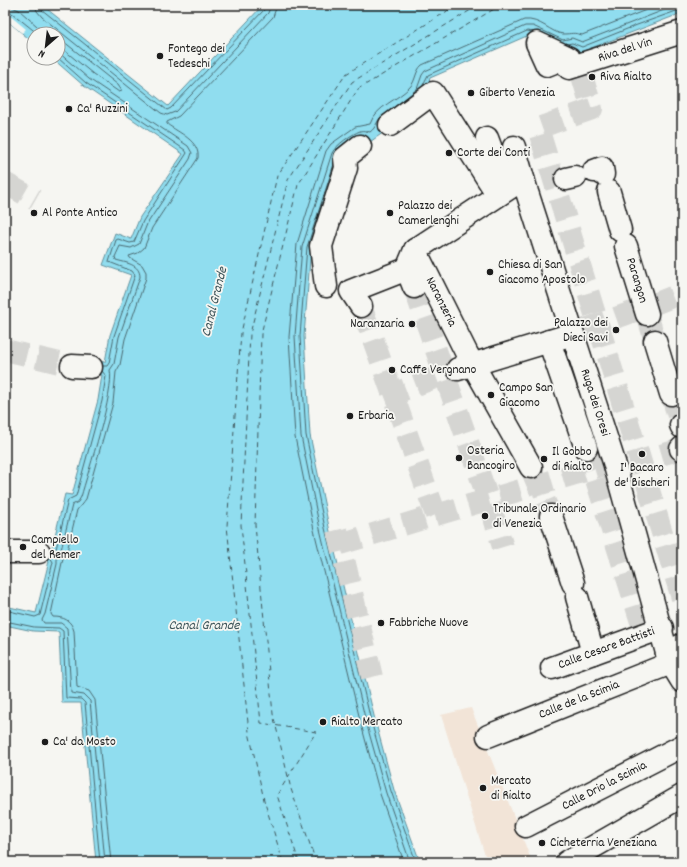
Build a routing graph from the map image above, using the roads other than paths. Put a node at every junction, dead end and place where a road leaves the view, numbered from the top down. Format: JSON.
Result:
{"nodes":[{"id":1,"x":682,"y":32,"type":"edge"},
{"id":2,"x":574,"y":66,"type":"dead end"},
{"id":3,"x":390,"y":125,"type":"dead end"},
{"id":4,"x":360,"y":146,"type":"dead end"},
{"id":5,"x":506,"y":174,"type":"junction"},
{"id":6,"x":591,"y":177,"type":"dead end"},
{"id":7,"x":412,"y":269,"type":"junction"},
{"id":8,"x":326,"y":286,"type":"dead end"},
{"id":9,"x":356,"y":299,"type":"dead end"},
{"id":10,"x":645,"y":309,"type":"tunnel mouth"},
{"id":11,"x":573,"y":334,"type":"junction"},
{"id":12,"x":549,"y":341,"type":"junction"},
{"id":13,"x":655,"y":341,"type":"tunnel mouth"},
{"id":14,"x":466,"y":362,"type":"junction"},
{"id":15,"x":671,"y":394,"type":"tunnel mouth"},
{"id":16,"x":586,"y":448,"type":"tunnel mouth"},
{"id":17,"x":531,"y":467,"type":"tunnel mouth"},
{"id":18,"x":551,"y":516,"type":"tunnel mouth"},
{"id":19,"x":5,"y":552,"type":"edge"},
{"id":20,"x":39,"y":552,"type":"dead end"},
{"id":21,"x":649,"y":629,"type":"junction"},
{"id":22,"x":593,"y":653,"type":"junction"},
{"id":23,"x":673,"y":654,"type":"edge"},
{"id":24,"x":552,"y":668,"type":"dead end"},
{"id":25,"x":682,"y":681,"type":"edge"},
{"id":26,"x":488,"y":736,"type":"dead end"},
{"id":27,"x":682,"y":746,"type":"edge"},
{"id":28,"x":682,"y":796,"type":"edge"},
{"id":29,"x":526,"y":826,"type":"dead end"},
{"id":30,"x":567,"y":862,"type":"edge"}],
"edges":[{"from":1,"to":2,"type":"street","name":"Riva del Vin"},
{"from":3,"to":5,"type":"street","name":"Ruga dei Oresi"},
{"from":4,"to":8,"type":"street"},
{"from":5,"to":7,"type":"street"},
{"from":5,"to":11,"type":"street","name":"Ruga dei Oresi"},
{"from":6,"to":10,"type":"street","name":"Parangon"},
{"from":7,"to":9,"type":"street"},
{"from":7,"to":14,"type":"street","name":"Naranzeria"},
{"from":11,"to":12,"type":"street"},
{"from":11,"to":21,"type":"street","name":"Ruga dei Oresi"},
{"from":12,"to":14,"type":"street"},
{"from":12,"to":16,"type":"street"},
{"from":13,"to":15,"type":"street"},
{"from":14,"to":17,"type":"street"},
{"from":18,"to":22,"type":"street"},
{"from":19,"to":20,"type":"street"},
{"from":21,"to":22,"type":"street","name":"Calle Cesare Battisti"},
{"from":21,"to":23,"type":"street","name":"Ruga dei Oresi"},
{"from":22,"to":24,"type":"street","name":"Calle Cesare Battisti"},
{"from":23,"to":25,"type":"street"},
{"from":23,"to":26,"type":"street","name":"Calle de la Scimia"},
{"from":27,"to":29,"type":"street","name":"Calle Drio la Scimia"},
{"from":28,"to":30,"type":"street"}]}
